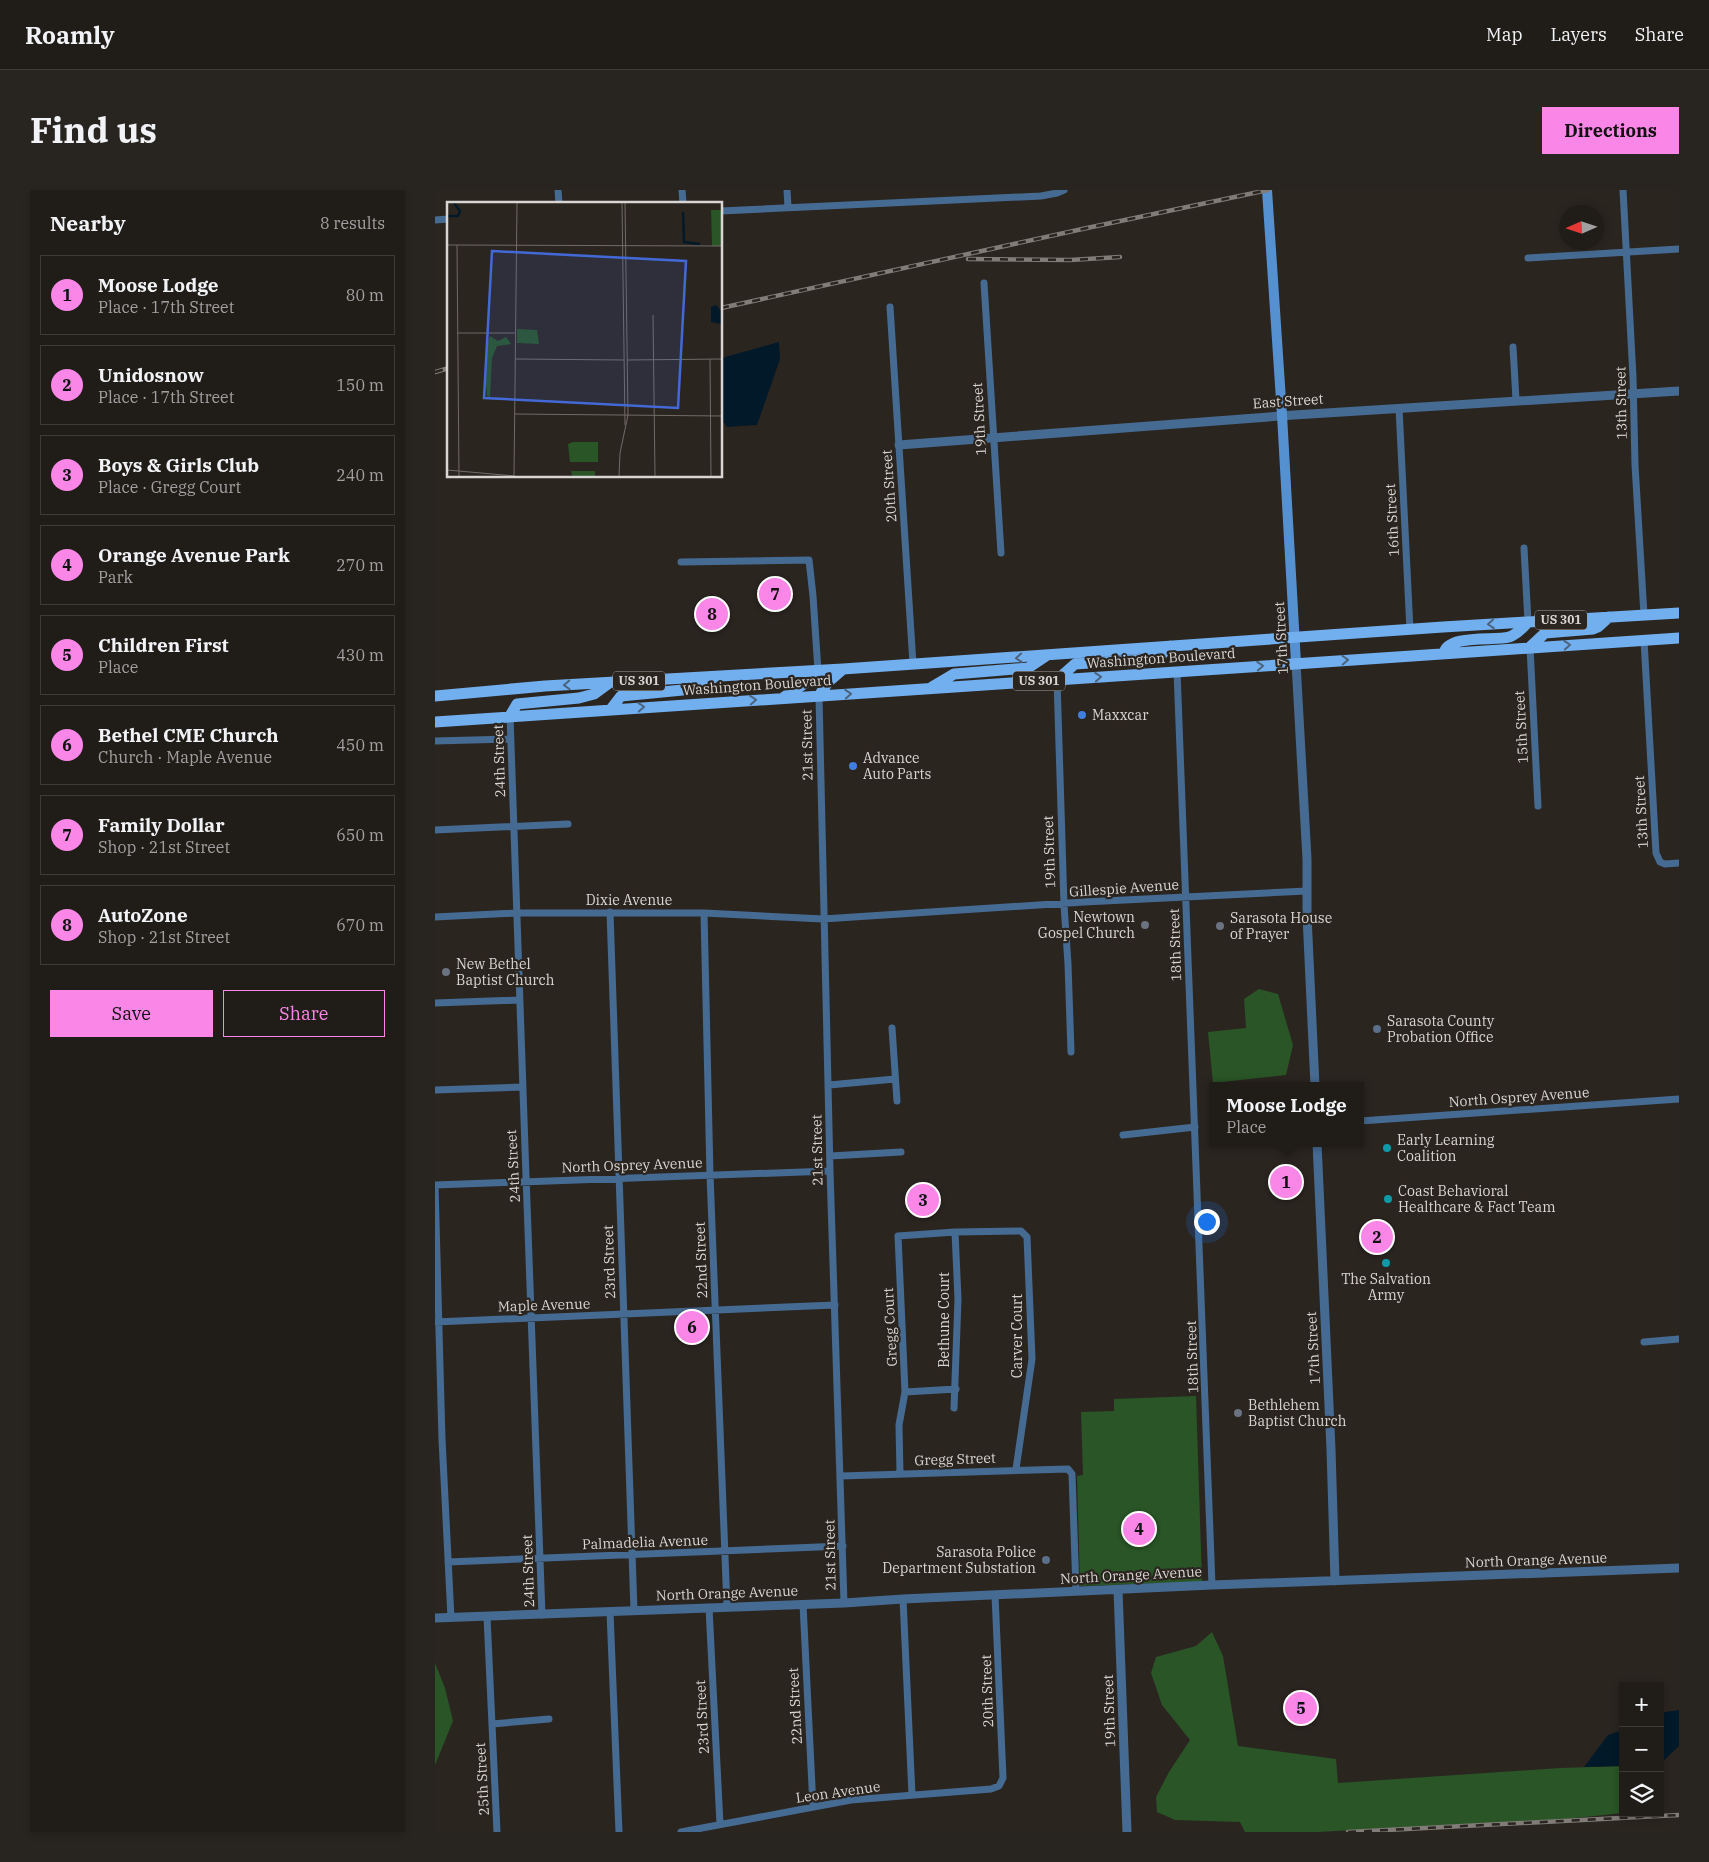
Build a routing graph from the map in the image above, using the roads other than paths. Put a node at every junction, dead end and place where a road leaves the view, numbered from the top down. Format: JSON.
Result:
{"nodes":[{"id":1,"x":787,"y":190,"type":"edge"},
{"id":2,"x":1064,"y":190,"type":"edge"},
{"id":3,"x":1267,"y":190,"type":"edge"},
{"id":4,"x":1623,"y":190,"type":"edge"},
{"id":5,"x":788,"y":207,"type":"junction"},
{"id":6,"x":723,"y":211,"type":"edge"},
{"id":7,"x":1679,"y":250,"type":"edge"},
{"id":8,"x":1626,"y":252,"type":"junction"},
{"id":9,"x":1528,"y":258,"type":"dead end"},
{"id":10,"x":984,"y":283,"type":"dead end"},
{"id":11,"x":890,"y":307,"type":"dead end"},
{"id":12,"x":1513,"y":347,"type":"dead end"},
{"id":13,"x":1679,"y":391,"type":"edge"},
{"id":14,"x":1634,"y":394,"type":"junction"},
{"id":15,"x":1516,"y":400,"type":"junction"},
{"id":16,"x":1399,"y":408,"type":"junction"},
{"id":17,"x":1283,"y":415,"type":"junction"},
{"id":18,"x":994,"y":438,"type":"junction"},
{"id":19,"x":899,"y":445,"type":"junction"},
{"id":20,"x":1524,"y":548,"type":"dead end"},
{"id":21,"x":1001,"y":553,"type":"dead end"},
{"id":22,"x":681,"y":562,"type":"dead end"},
{"id":23,"x":1679,"y":613,"type":"edge"},
{"id":24,"x":1644,"y":615,"type":"junction"},
{"id":25,"x":1609,"y":617,"type":"junction"},
{"id":26,"x":1528,"y":622,"type":"junction"},
{"id":27,"x":1410,"y":630,"type":"junction"},
{"id":28,"x":1295,"y":638,"type":"junction"},
{"id":29,"x":1679,"y":638,"type":"edge"},
{"id":30,"x":1644,"y":640,"type":"junction"},
{"id":31,"x":1170,"y":646,"type":"junction"},
{"id":32,"x":1530,"y":647,"type":"junction"},
{"id":33,"x":1444,"y":653,"type":"junction"},
{"id":34,"x":1047,"y":656,"type":"junction"},
{"id":35,"x":1296,"y":663,"type":"junction"},
{"id":36,"x":913,"y":664,"type":"junction"},
{"id":37,"x":843,"y":669,"type":"junction"},
{"id":38,"x":818,"y":671,"type":"junction"},
{"id":39,"x":1177,"y":671,"type":"junction"},
{"id":40,"x":715,"y":677,"type":"junction"},
{"id":41,"x":1057,"y":680,"type":"junction"},
{"id":42,"x":609,"y":683,"type":"junction"},
{"id":43,"x":931,"y":688,"type":"junction"},
{"id":44,"x":435,"y":696,"type":"edge"},
{"id":45,"x":819,"y":696,"type":"junction"},
{"id":46,"x":782,"y":698,"type":"junction"},
{"id":47,"x":611,"y":709,"type":"junction"},
{"id":48,"x":510,"y":716,"type":"junction"},
{"id":49,"x":435,"y":722,"type":"edge"},
{"id":50,"x":511,"y":739,"type":"junction"},
{"id":51,"x":435,"y":742,"type":"edge"},
{"id":52,"x":1538,"y":806,"type":"dead end"},
{"id":53,"x":568,"y":824,"type":"dead end"},
{"id":54,"x":513,"y":826,"type":"junction"},
{"id":55,"x":435,"y":830,"type":"edge"},
{"id":56,"x":1679,"y":863,"type":"edge"},
{"id":57,"x":1307,"y":891,"type":"junction"},
{"id":58,"x":1186,"y":896,"type":"junction"},
{"id":59,"x":1064,"y":905,"type":"junction"},
{"id":60,"x":610,"y":912,"type":"junction"},
{"id":61,"x":516,"y":913,"type":"junction"},
{"id":62,"x":704,"y":913,"type":"junction"},
{"id":63,"x":435,"y":917,"type":"edge"},
{"id":64,"x":823,"y":919,"type":"junction"},
{"id":65,"x":519,"y":1000,"type":"junction"},
{"id":66,"x":435,"y":1003,"type":"edge"},
{"id":67,"x":892,"y":1028,"type":"dead end"},
{"id":68,"x":1071,"y":1052,"type":"dead end"},
{"id":69,"x":895,"y":1079,"type":"junction"},
{"id":70,"x":1315,"y":1082,"type":"edge"},
{"id":71,"x":829,"y":1085,"type":"junction"},
{"id":72,"x":521,"y":1087,"type":"junction"},
{"id":73,"x":435,"y":1090,"type":"edge"},
{"id":74,"x":1679,"y":1099,"type":"edge"},
{"id":75,"x":897,"y":1101,"type":"dead end"},
{"id":76,"x":1364,"y":1120,"type":"edge"},
{"id":77,"x":1195,"y":1127,"type":"junction"},
{"id":78,"x":1123,"y":1135,"type":"dead end"},
{"id":79,"x":1317,"y":1147,"type":"edge"},
{"id":80,"x":901,"y":1152,"type":"dead end"},
{"id":81,"x":830,"y":1156,"type":"junction"},
{"id":82,"x":830,"y":1171,"type":"junction"},
{"id":83,"x":710,"y":1175,"type":"junction"},
{"id":84,"x":619,"y":1179,"type":"junction"},
{"id":85,"x":527,"y":1181,"type":"junction"},
{"id":86,"x":435,"y":1184,"type":"edge"},
{"id":87,"x":955,"y":1232,"type":"junction"},
{"id":88,"x":835,"y":1305,"type":"junction"},
{"id":89,"x":715,"y":1310,"type":"junction"},
{"id":90,"x":623,"y":1314,"type":"junction"},
{"id":91,"x":532,"y":1318,"type":"junction"},
{"id":92,"x":437,"y":1322,"type":"edge"},
{"id":93,"x":1679,"y":1339,"type":"edge"},
{"id":94,"x":1644,"y":1342,"type":"dead end"},
{"id":95,"x":956,"y":1390,"type":"junction"},
{"id":96,"x":905,"y":1392,"type":"junction"},
{"id":97,"x":954,"y":1408,"type":"dead end"},
{"id":98,"x":1016,"y":1470,"type":"junction"},
{"id":99,"x":901,"y":1474,"type":"junction"},
{"id":100,"x":841,"y":1476,"type":"junction"},
{"id":101,"x":843,"y":1546,"type":"junction"},
{"id":102,"x":725,"y":1551,"type":"junction"},
{"id":103,"x":632,"y":1555,"type":"junction"},
{"id":104,"x":540,"y":1559,"type":"junction"},
{"id":105,"x":448,"y":1562,"type":"junction"},
{"id":106,"x":1679,"y":1568,"type":"edge"},
{"id":107,"x":1335,"y":1581,"type":"junction"},
{"id":108,"x":1212,"y":1585,"type":"junction"},
{"id":109,"x":1118,"y":1590,"type":"junction"},
{"id":110,"x":1076,"y":1592,"type":"junction"},
{"id":111,"x":995,"y":1595,"type":"junction"},
{"id":112,"x":903,"y":1599,"type":"junction"},
{"id":113,"x":844,"y":1603,"type":"junction"},
{"id":114,"x":803,"y":1604,"type":"junction"},
{"id":115,"x":727,"y":1607,"type":"junction"},
{"id":116,"x":709,"y":1608,"type":"junction"},
{"id":117,"x":634,"y":1611,"type":"junction"},
{"id":118,"x":610,"y":1612,"type":"junction"},
{"id":119,"x":543,"y":1615,"type":"junction"},
{"id":120,"x":487,"y":1617,"type":"junction"},
{"id":121,"x":435,"y":1618,"type":"edge"},
{"id":122,"x":451,"y":1618,"type":"junction"},
{"id":123,"x":549,"y":1719,"type":"dead end"},
{"id":124,"x":492,"y":1724,"type":"junction"},
{"id":125,"x":999,"y":1786,"type":"joint"},
{"id":126,"x":912,"y":1795,"type":"junction"},
{"id":127,"x":813,"y":1807,"type":"junction"},
{"id":128,"x":720,"y":1824,"type":"junction"},
{"id":129,"x":497,"y":1832,"type":"edge"},
{"id":130,"x":619,"y":1832,"type":"edge"},
{"id":131,"x":681,"y":1832,"type":"edge"},
{"id":132,"x":1127,"y":1832,"type":"edge"}],
"edges":[{"from":1,"to":5,"type":"street"},
{"from":2,"to":5,"type":"street"},
{"from":3,"to":17,"type":"main road","name":"17th Street"},
{"from":4,"to":8,"type":"street","name":"13th Street"},
{"from":5,"to":6,"type":"street"},
{"from":7,"to":8,"type":"street"},
{"from":8,"to":9,"type":"street"},
{"from":8,"to":14,"type":"street","name":"13th Street"},
{"from":10,"to":18,"type":"street","name":"19th Street"},
{"from":11,"to":19,"type":"street","name":"20th Street"},
{"from":12,"to":15,"type":"street"},
{"from":13,"to":14,"type":"street","name":"East Street"},
{"from":14,"to":15,"type":"street","name":"East Street"},
{"from":14,"to":24,"type":"street","name":"13th Street"},
{"from":15,"to":16,"type":"street","name":"East Street"},
{"from":16,"to":17,"type":"street","name":"East Street"},
{"from":16,"to":27,"type":"street","name":"16th Street"},
{"from":17,"to":18,"type":"street","name":"East Street"},
{"from":17,"to":28,"type":"main road","name":"17th Street"},
{"from":18,"to":19,"type":"street","name":"East Street"},
{"from":18,"to":21,"type":"street","name":"19th Street"},
{"from":19,"to":36,"type":"street","name":"20th Street"},
{"from":20,"to":26,"type":"street"},
{"from":22,"to":38,"type":"street"},
{"from":23,"to":24,"type":"main road","name":"Washington Boulevard","number":"US 301"},
{"from":24,"to":25,"type":"main road","name":"Washington Boulevard","number":"US 301"},
{"from":25,"to":26,"type":"main road","name":"Washington Boulevard","number":"US 301"},
{"from":25,"to":32,"type":"main road"},
{"from":26,"to":27,"type":"main road","name":"Washington Boulevard","number":"US 301","one_way":true},
{"from":26,"to":33,"type":"main road"},
{"from":27,"to":28,"type":"main road","name":"Washington Boulevard","number":"US 301"},
{"from":28,"to":31,"type":"main road","name":"Washington Boulevard","number":"US 301"},
{"from":28,"to":35,"type":"main road","name":"17th Street"},
{"from":29,"to":30,"type":"main road","name":"Washington Boulevard","number":"US 301"},
{"from":32,"to":30,"type":"main road","name":"Washington Boulevard","number":"US 301","one_way":true},
{"from":30,"to":56,"type":"street","name":"13th Street"},
{"from":31,"to":34,"type":"main road","name":"Washington Boulevard","number":"US 301"},
{"from":31,"to":41,"type":"main road"},
{"from":32,"to":33,"type":"main road","name":"Washington Boulevard","number":"US 301"},
{"from":32,"to":52,"type":"street","name":"15th Street"},
{"from":35,"to":33,"type":"main road","name":"Washington Boulevard","number":"US 301","one_way":true},
{"from":34,"to":36,"type":"main road","name":"Washington Boulevard","number":"US 301","one_way":true},
{"from":34,"to":43,"type":"main road"},
{"from":39,"to":35,"type":"main road","name":"Washington Boulevard","number":"US 301","one_way":true},
{"from":35,"to":57,"type":"street","name":"17th Street"},
{"from":36,"to":37,"type":"main road","name":"Washington Boulevard","number":"US 301"},
{"from":37,"to":38,"type":"main road","name":"Washington Boulevard","number":"US 301"},
{"from":37,"to":45,"type":"main road"},
{"from":38,"to":40,"type":"main road","name":"Washington Boulevard","number":"US 301"},
{"from":38,"to":46,"type":"main road"},
{"from":41,"to":39,"type":"main road","name":"Washington Boulevard","number":"US 301","one_way":true},
{"from":39,"to":58,"type":"street","name":"18th Street"},
{"from":40,"to":42,"type":"main road","name":"Washington Boulevard","number":"US 301"},
{"from":40,"to":47,"type":"main road"},
{"from":41,"to":43,"type":"main road","name":"Washington Boulevard","number":"US 301"},
{"from":41,"to":59,"type":"street","name":"19th Street"},
{"from":42,"to":44,"type":"main road","name":"Washington Boulevard","number":"US 301","one_way":true},
{"from":42,"to":48,"type":"main road"},
{"from":45,"to":43,"type":"main road","name":"Washington Boulevard","number":"US 301","one_way":true},
{"from":45,"to":46,"type":"main road","name":"Washington Boulevard","number":"US 301"},
{"from":45,"to":64,"type":"street","name":"21st Street"},
{"from":47,"to":46,"type":"main road","name":"Washington Boulevard","number":"US 301","one_way":true},
{"from":47,"to":48,"type":"main road","name":"Washington Boulevard","number":"US 301"},
{"from":48,"to":49,"type":"main road","name":"Washington Boulevard","number":"US 301"},
{"from":48,"to":50,"type":"street","name":"24th Street"},
{"from":50,"to":51,"type":"street"},
{"from":50,"to":54,"type":"street","name":"24th Street"},
{"from":53,"to":54,"type":"street"},
{"from":54,"to":55,"type":"street"},
{"from":54,"to":61,"type":"street","name":"24th Street"},
{"from":57,"to":58,"type":"street","name":"Gillespie Avenue"},
{"from":57,"to":70,"type":"street","name":"17th Street"},
{"from":58,"to":59,"type":"street","name":"Gillespie Avenue"},
{"from":58,"to":77,"type":"street","name":"18th Street"},
{"from":59,"to":64,"type":"street","name":"Gillespie Avenue"},
{"from":59,"to":68,"type":"street","name":"19th Street"},
{"from":60,"to":61,"type":"street","name":"Dixie Avenue"},
{"from":60,"to":62,"type":"street","name":"Dixie Avenue"},
{"from":60,"to":84,"type":"street","name":"23rd Street"},
{"from":61,"to":63,"type":"street","name":"Dixie Avenue"},
{"from":61,"to":65,"type":"street","name":"24th Street"},
{"from":62,"to":64,"type":"street","name":"Dixie Avenue"},
{"from":62,"to":83,"type":"street","name":"22nd Street"},
{"from":64,"to":71,"type":"street","name":"21st Street"},
{"from":65,"to":66,"type":"street"},
{"from":65,"to":72,"type":"street","name":"24th Street"},
{"from":67,"to":69,"type":"street"},
{"from":69,"to":71,"type":"street"},
{"from":69,"to":75,"type":"street"},
{"from":71,"to":81,"type":"street","name":"21st Street"},
{"from":72,"to":73,"type":"street"},
{"from":72,"to":85,"type":"street","name":"24th Street"},
{"from":74,"to":76,"type":"street","name":"North Osprey Avenue"},
{"from":77,"to":78,"type":"street"},
{"from":77,"to":108,"type":"street","name":"18th Street"},
{"from":79,"to":107,"type":"street","name":"17th Street"},
{"from":80,"to":81,"type":"street"},
{"from":81,"to":82,"type":"street","name":"21st Street"},
{"from":82,"to":83,"type":"street","name":"North Osprey Avenue"},
{"from":82,"to":88,"type":"street","name":"21st Street"},
{"from":83,"to":84,"type":"street","name":"North Osprey Avenue"},
{"from":83,"to":89,"type":"street","name":"22nd Street"},
{"from":84,"to":85,"type":"street","name":"North Osprey Avenue"},
{"from":84,"to":90,"type":"street","name":"23rd Street"},
{"from":85,"to":86,"type":"street","name":"North Osprey Avenue"},
{"from":85,"to":91,"type":"street","name":"24th Street"},
{"from":86,"to":92,"type":"street"},
{"from":87,"to":95,"type":"street","name":"Bethune Court"},
{"from":87,"to":96,"type":"street","name":"Gregg Court"},
{"from":87,"to":98,"type":"street","name":"Carver Court"},
{"from":88,"to":89,"type":"street","name":"Maple Avenue"},
{"from":88,"to":100,"type":"street","name":"21st Street"},
{"from":89,"to":90,"type":"street","name":"Maple Avenue"},
{"from":89,"to":102,"type":"street","name":"22nd Street"},
{"from":90,"to":91,"type":"street","name":"Maple Avenue"},
{"from":90,"to":103,"type":"street","name":"23rd Street"},
{"from":91,"to":92,"type":"street","name":"Maple Avenue"},
{"from":91,"to":104,"type":"street","name":"24th Street"},
{"from":92,"to":105,"type":"street"},
{"from":93,"to":94,"type":"street"},
{"from":95,"to":96,"type":"street"},
{"from":95,"to":97,"type":"street","name":"Bethune Court"},
{"from":96,"to":99,"type":"street","name":"Gregg Court"},
{"from":98,"to":99,"type":"street","name":"Gregg Street"},
{"from":98,"to":110,"type":"street","name":"Gregg Street"},
{"from":99,"to":100,"type":"street","name":"Gregg Street"},
{"from":100,"to":101,"type":"street","name":"21st Street"},
{"from":101,"to":102,"type":"street","name":"Palmadelia Avenue"},
{"from":101,"to":113,"type":"street","name":"21st Street"},
{"from":102,"to":103,"type":"street","name":"Palmadelia Avenue"},
{"from":102,"to":115,"type":"street","name":"22nd Street"},
{"from":103,"to":104,"type":"street","name":"Palmadelia Avenue"},
{"from":103,"to":117,"type":"street","name":"23rd Street"},
{"from":104,"to":105,"type":"street","name":"Palmadelia Avenue"},
{"from":104,"to":119,"type":"street","name":"24th Street"},
{"from":105,"to":122,"type":"street"},
{"from":106,"to":107,"type":"street","name":"North Orange Avenue"},
{"from":107,"to":108,"type":"street","name":"North Orange Avenue"},
{"from":108,"to":109,"type":"street","name":"North Orange Avenue"},
{"from":109,"to":110,"type":"street","name":"North Orange Avenue"},
{"from":109,"to":132,"type":"street","name":"19th Street"},
{"from":110,"to":111,"type":"street","name":"North Orange Avenue"},
{"from":111,"to":112,"type":"street","name":"North Orange Avenue"},
{"from":111,"to":125,"type":"street","name":"20th Street"},
{"from":112,"to":113,"type":"street","name":"North Orange Avenue"},
{"from":112,"to":126,"type":"street"},
{"from":113,"to":114,"type":"street","name":"North Orange Avenue"},
{"from":114,"to":115,"type":"street","name":"North Orange Avenue"},
{"from":114,"to":127,"type":"street","name":"22nd Street"},
{"from":115,"to":116,"type":"street","name":"North Orange Avenue"},
{"from":116,"to":117,"type":"street","name":"North Orange Avenue"},
{"from":116,"to":128,"type":"street","name":"23rd Street"},
{"from":117,"to":118,"type":"street","name":"North Orange Avenue"},
{"from":118,"to":119,"type":"street","name":"North Orange Avenue"},
{"from":118,"to":130,"type":"street"},
{"from":119,"to":120,"type":"street","name":"North Orange Avenue"},
{"from":120,"to":122,"type":"street","name":"North Orange Avenue"},
{"from":120,"to":124,"type":"street","name":"25th Street"},
{"from":121,"to":122,"type":"street","name":"North Orange Avenue"},
{"from":123,"to":124,"type":"street","name":"25th Street"},
{"from":124,"to":129,"type":"street","name":"25th Street"},
{"from":125,"to":126,"type":"street","name":"Leon Avenue"},
{"from":126,"to":127,"type":"street","name":"Leon Avenue"},
{"from":127,"to":128,"type":"street","name":"Leon Avenue"},
{"from":128,"to":131,"type":"street","name":"Leon Avenue"}]}
